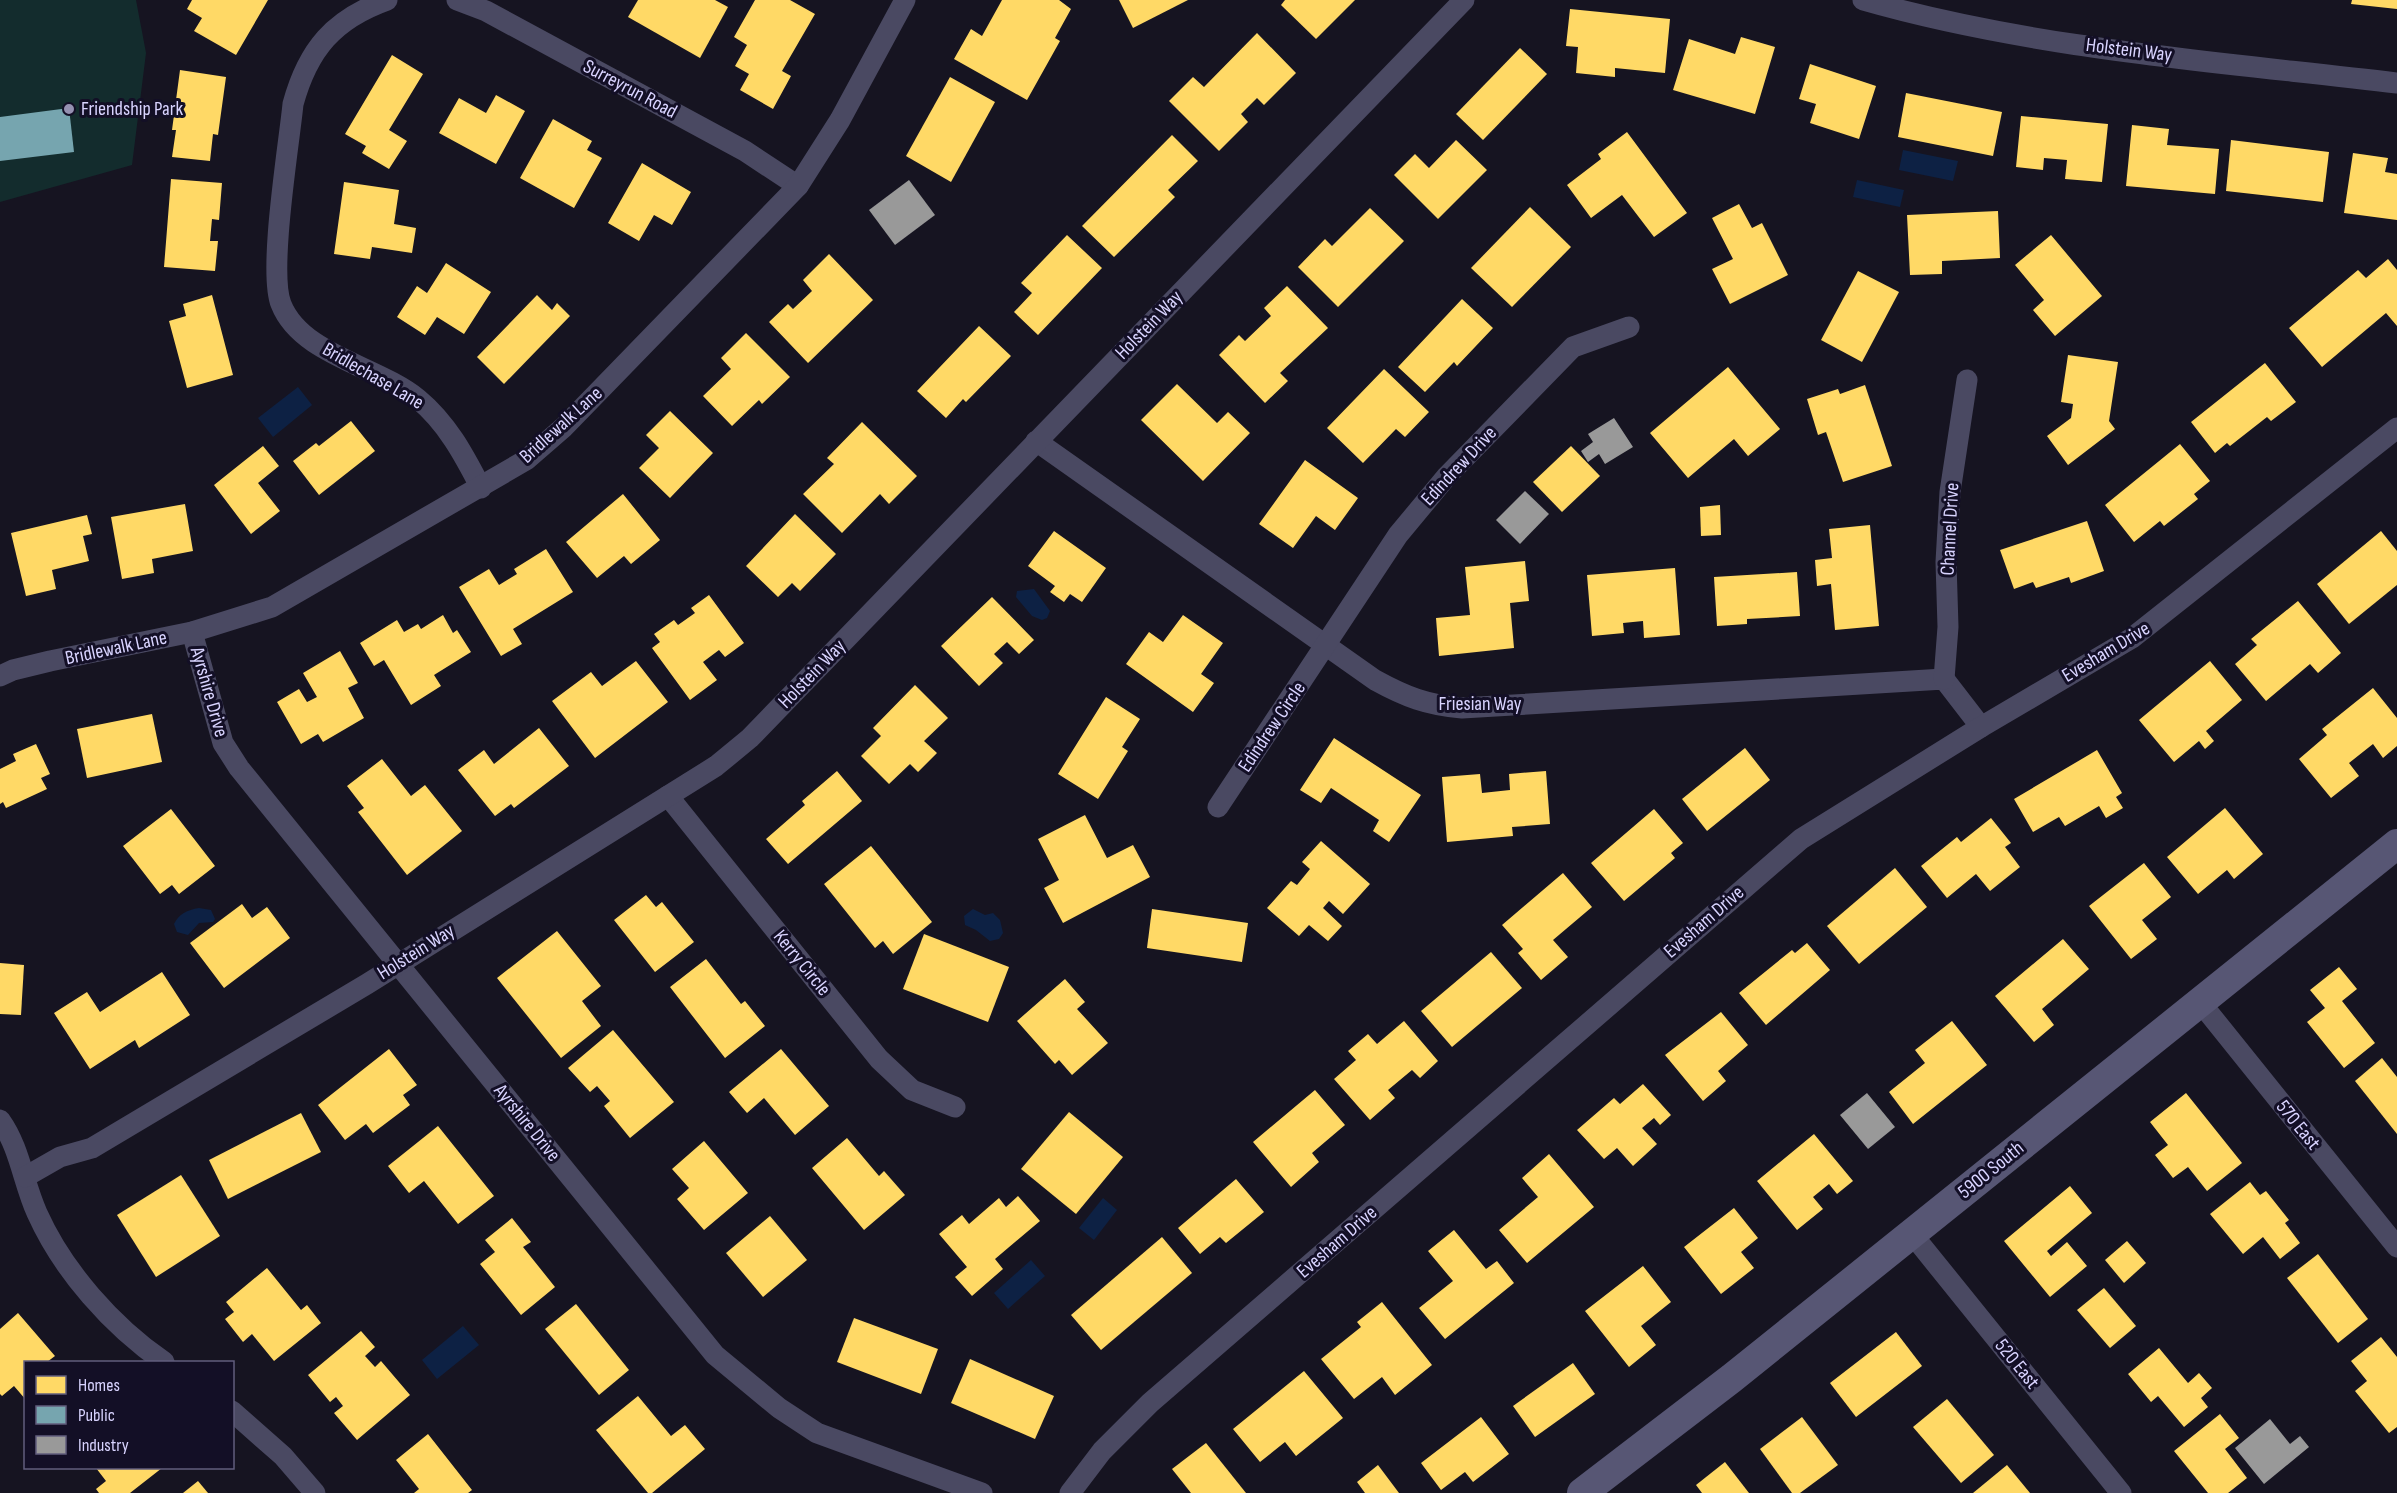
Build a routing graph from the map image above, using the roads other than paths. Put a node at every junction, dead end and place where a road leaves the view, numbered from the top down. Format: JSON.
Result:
{"nodes":[{"id":1,"x":387,"y":0,"type":"edge"},
{"id":2,"x":457,"y":0,"type":"edge"},
{"id":3,"x":905,"y":0,"type":"edge"},
{"id":4,"x":1464,"y":0,"type":"edge"},
{"id":5,"x":1863,"y":0,"type":"edge"},
{"id":6,"x":2397,"y":83,"type":"edge"},
{"id":7,"x":798,"y":186,"type":"junction"},
{"id":8,"x":1629,"y":327,"type":"dead end"},
{"id":9,"x":1967,"y":380,"type":"dead end"},
{"id":10,"x":2397,"y":428,"type":"edge"},
{"id":11,"x":1036,"y":441,"type":"junction"},
{"id":12,"x":481,"y":488,"type":"junction"},
{"id":13,"x":192,"y":632,"type":"junction"},
{"id":14,"x":1326,"y":646,"type":"junction"},
{"id":15,"x":0,"y":676,"type":"edge"},
{"id":16,"x":1944,"y":679,"type":"junction"},
{"id":17,"x":1981,"y":727,"type":"junction"},
{"id":18,"x":668,"y":796,"type":"junction"},
{"id":19,"x":1218,"y":807,"type":"dead end"},
{"id":20,"x":2397,"y":844,"type":"edge"},
{"id":21,"x":398,"y":963,"type":"junction"},
{"id":22,"x":2200,"y":1002,"type":"junction"},
{"id":23,"x":955,"y":1107,"type":"dead end"},
{"id":24,"x":0,"y":1120,"type":"edge"},
{"id":25,"x":25,"y":1177,"type":"junction"},
{"id":26,"x":1912,"y":1234,"type":"junction"},
{"id":27,"x":2397,"y":1247,"type":"edge"},
{"id":28,"x":163,"y":1361,"type":"edge"},
{"id":29,"x":234,"y":1413,"type":"edge"},
{"id":30,"x":315,"y":1493,"type":"edge"},
{"id":31,"x":982,"y":1493,"type":"edge"},
{"id":32,"x":1070,"y":1493,"type":"edge"},
{"id":33,"x":1582,"y":1493,"type":"edge"},
{"id":34,"x":2121,"y":1493,"type":"edge"}],
"edges":[{"from":1,"to":12,"type":"street","name":"Bridlechase Lane"},
{"from":2,"to":7,"type":"street","name":"Surreyrun Road"},
{"from":3,"to":7,"type":"street","name":"Bridlewalk Lane"},
{"from":4,"to":11,"type":"street","name":"Holstein Way"},
{"from":5,"to":6,"type":"street","name":"Holstein Way"},
{"from":7,"to":12,"type":"street","name":"Bridlewalk Lane"},
{"from":8,"to":14,"type":"street","name":"Edindrew Drive"},
{"from":9,"to":16,"type":"street","name":"Channel Drive"},
{"from":10,"to":17,"type":"street","name":"Evesham Drive"},
{"from":11,"to":14,"type":"street","name":"Friesian Way"},
{"from":11,"to":18,"type":"street","name":"Holstein Way"},
{"from":12,"to":13,"type":"street","name":"Bridlewalk Lane"},
{"from":13,"to":15,"type":"street","name":"Bridlewalk Lane"},
{"from":13,"to":21,"type":"street","name":"Ayrshire Drive"},
{"from":14,"to":16,"type":"street","name":"Friesian Way"},
{"from":14,"to":19,"type":"street","name":"Edindrew Circle"},
{"from":16,"to":17,"type":"street"},
{"from":17,"to":32,"type":"street","name":"Evesham Drive"},
{"from":18,"to":21,"type":"street","name":"Holstein Way"},
{"from":18,"to":23,"type":"street","name":"Kerry Circle"},
{"from":20,"to":22,"type":"main road","name":"5900 South"},
{"from":21,"to":25,"type":"street","name":"Holstein Way"},
{"from":21,"to":31,"type":"street","name":"Ayrshire Drive"},
{"from":22,"to":26,"type":"main road","name":"5900 South"},
{"from":22,"to":27,"type":"street","name":"570 East"},
{"from":24,"to":25,"type":"street"},
{"from":25,"to":28,"type":"street"},
{"from":26,"to":33,"type":"main road","name":"5900 South"},
{"from":26,"to":34,"type":"street","name":"520 East"},
{"from":29,"to":30,"type":"street"}]}
